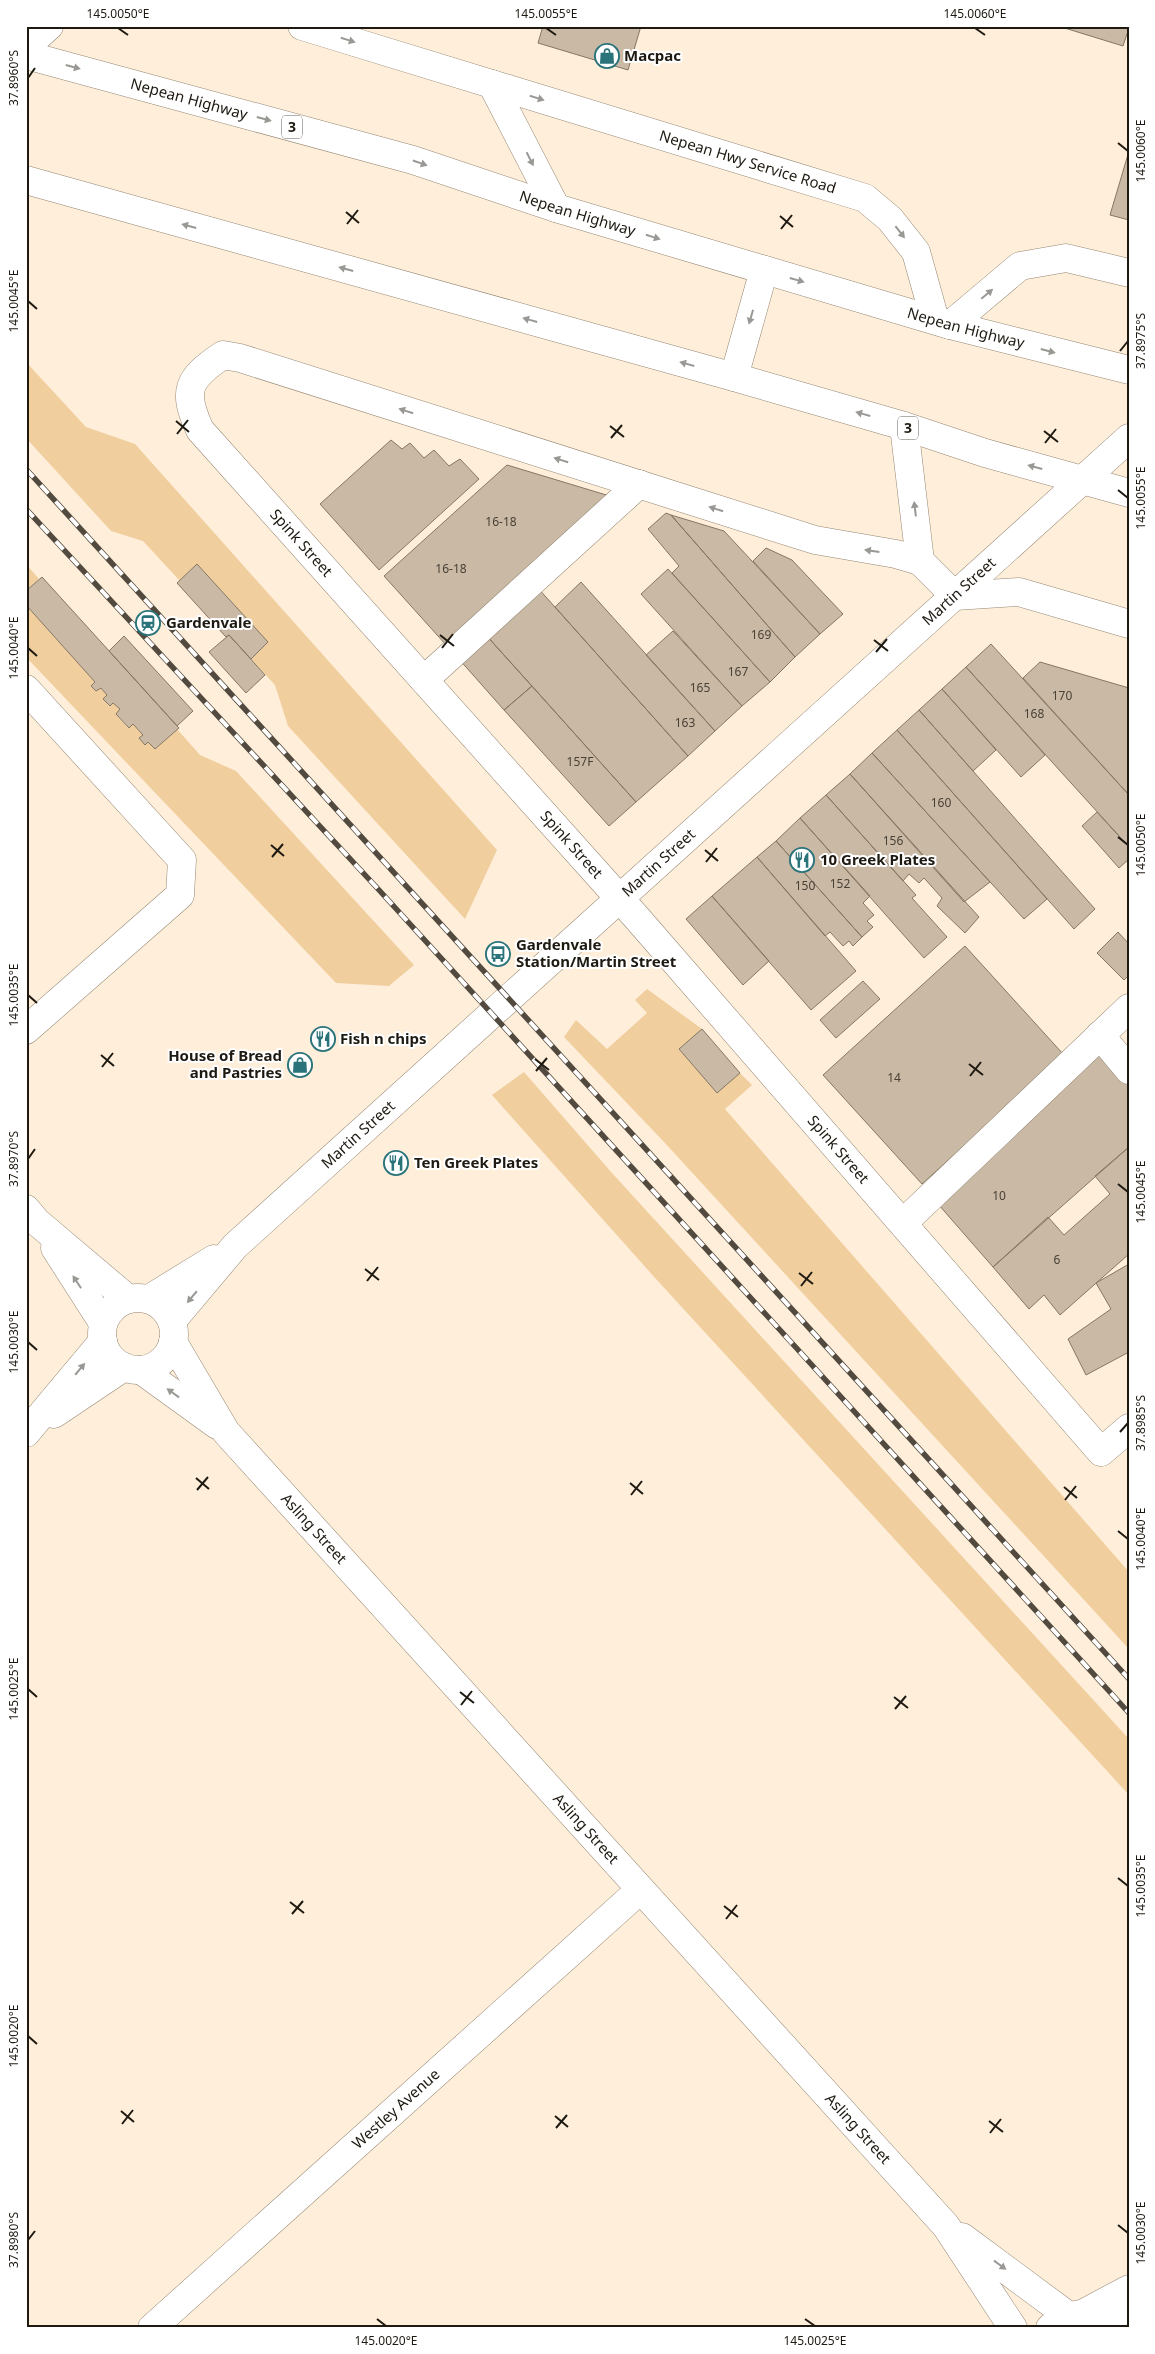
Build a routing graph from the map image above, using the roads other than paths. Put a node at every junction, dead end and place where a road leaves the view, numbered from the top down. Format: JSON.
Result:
{"nodes":[{"id":1,"x":50,"y":26,"type":"edge"},
{"id":2,"x":302,"y":26,"type":"edge"},
{"id":3,"x":26,"y":47,"type":"edge"},
{"id":4,"x":26,"y":54,"type":"edge"},
{"id":5,"x":492,"y":84,"type":"junction"},
{"id":6,"x":26,"y":180,"type":"edge"},
{"id":7,"x":556,"y":208,"type":"junction"},
{"id":8,"x":764,"y":270,"type":"junction"},
{"id":9,"x":1129,"y":273,"type":"edge"},
{"id":10,"x":942,"y":322,"type":"junction"},
{"id":11,"x":1129,"y":370,"type":"edge"},
{"id":12,"x":734,"y":377,"type":"junction"},
{"id":13,"x":904,"y":426,"type":"junction"},
{"id":14,"x":1129,"y":438,"type":"edge"},
{"id":15,"x":1082,"y":480,"type":"junction"},
{"id":16,"x":639,"y":484,"type":"junction"},
{"id":17,"x":1129,"y":493,"type":"edge"},
{"id":18,"x":920,"y":561,"type":"junction"},
{"id":19,"x":954,"y":596,"type":"junction"},
{"id":20,"x":1129,"y":624,"type":"edge"},
{"id":21,"x":424,"y":680,"type":"junction"},
{"id":22,"x":26,"y":689,"type":"edge"},
{"id":23,"x":619,"y":898,"type":"junction"},
{"id":24,"x":1129,"y":1008,"type":"edge"},
{"id":25,"x":26,"y":1030,"type":"edge"},
{"id":26,"x":1100,"y":1035,"type":"junction"},
{"id":27,"x":1129,"y":1070,"type":"edge"},
{"id":28,"x":32,"y":1215,"type":"edge"},
{"id":29,"x":903,"y":1223,"type":"junction"},
{"id":30,"x":235,"y":1246,"type":"junction"},
{"id":31,"x":139,"y":1299,"type":"junction"},
{"id":32,"x":103,"y":1332,"type":"junction"},
{"id":33,"x":173,"y":1332,"type":"junction"},
{"id":34,"x":132,"y":1368,"type":"junction"},
{"id":35,"x":1129,"y":1428,"type":"edge"},
{"id":36,"x":226,"y":1432,"type":"junction"},
{"id":37,"x":26,"y":1433,"type":"edge"},
{"id":38,"x":640,"y":1890,"type":"junction"},
{"id":39,"x":946,"y":2226,"type":"junction"},
{"id":40,"x":1129,"y":2288,"type":"edge"},
{"id":41,"x":1068,"y":2319,"type":"edge"},
{"id":42,"x":1129,"y":2320,"type":"edge"},
{"id":43,"x":152,"y":2328,"type":"edge"},
{"id":44,"x":1013,"y":2328,"type":"edge"}],
"edges":[{"from":1,"to":3,"type":"main road"},
{"from":2,"to":5,"type":"main road","name":"Nepean Hwy Service Road","one_way":true},
{"from":4,"to":7,"type":"main road","name":"Nepean Highway","number":"3","one_way":true},
{"from":5,"to":7,"type":"main road","one_way":true},
{"from":5,"to":10,"type":"main road","name":"Nepean Hwy Service Road","one_way":true},
{"from":12,"to":6,"type":"main road","number":"3","one_way":true},
{"from":7,"to":8,"type":"main road","name":"Nepean Highway","number":"3","one_way":true},
{"from":8,"to":10,"type":"main road","name":"Nepean Highway","number":"3","one_way":true},
{"from":8,"to":12,"type":"main road","one_way":true},
{"from":10,"to":9,"type":"main road","one_way":true},
{"from":10,"to":11,"type":"main road","name":"Nepean Highway","number":"3","one_way":true},
{"from":13,"to":12,"type":"main road","number":"3","one_way":true},
{"from":15,"to":13,"type":"main road","number":"3","one_way":true},
{"from":18,"to":13,"type":"main road","one_way":true},
{"from":14,"to":15,"type":"main road","name":"Martin Street"},
{"from":15,"to":17,"type":"main road","number":"3"},
{"from":15,"to":19,"type":"main road","name":"Martin Street"},
{"from":18,"to":16,"type":"main road","one_way":true},
{"from":16,"to":21,"type":"main road"},
{"from":16,"to":21,"type":"main road","name":"Spink Street","one_way":true},
{"from":18,"to":19,"type":"main road"},
{"from":19,"to":20,"type":"main road"},
{"from":19,"to":23,"type":"main road","name":"Martin Street"},
{"from":21,"to":23,"type":"main road","name":"Spink Street"},
{"from":22,"to":25,"type":"main road"},
{"from":23,"to":29,"type":"main road","name":"Spink Street"},
{"from":23,"to":30,"type":"main road","name":"Martin Street"},
{"from":24,"to":26,"type":"main road"},
{"from":26,"to":27,"type":"main road"},
{"from":26,"to":29,"type":"main road"},
{"from":28,"to":31,"type":"main road"},
{"from":32,"to":28,"type":"main road","one_way":true},
{"from":29,"to":35,"type":"main road","name":"Spink Street"},
{"from":30,"to":31,"type":"main road","name":"Martin Street"},
{"from":30,"to":33,"type":"main road","name":"Martin Street","one_way":true},
{"from":31,"to":32,"type":"main road"},
{"from":31,"to":33,"type":"main road"},
{"from":32,"to":34,"type":"main road"},
{"from":37,"to":32,"type":"main road","one_way":true},
{"from":33,"to":34,"type":"main road"},
{"from":33,"to":36,"type":"main road","name":"Asling Street"},
{"from":36,"to":34,"type":"main road","name":"Asling Street","one_way":true},
{"from":34,"to":37,"type":"main road"},
{"from":36,"to":38,"type":"main road","name":"Asling Street"},
{"from":38,"to":39,"type":"main road","name":"Asling Street"},
{"from":38,"to":43,"type":"main road","name":"Westley Avenue"},
{"from":39,"to":41,"type":"main road","name":"Asling Street","one_way":true},
{"from":39,"to":44,"type":"main road","name":"Asling Street"},
{"from":40,"to":41,"type":"main road"},
{"from":41,"to":42,"type":"main road"}]}
